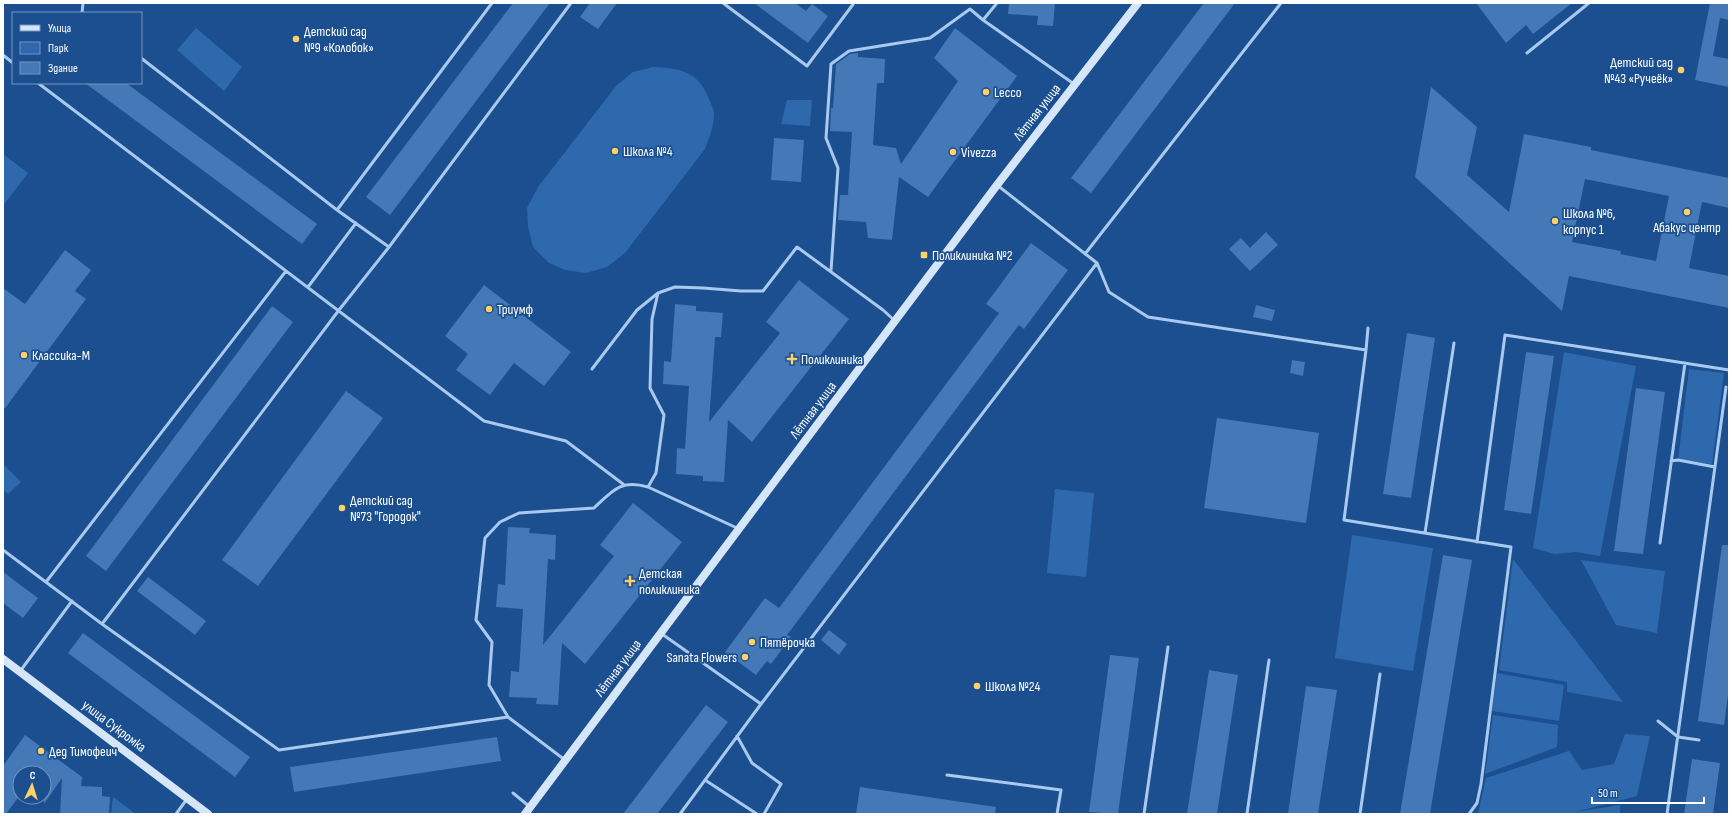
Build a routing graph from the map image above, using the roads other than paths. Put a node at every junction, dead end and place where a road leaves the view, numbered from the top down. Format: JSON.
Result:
{"nodes":[{"id":1,"x":492,"y":3,"type":"edge"},
{"id":2,"x":571,"y":3,"type":"edge"},
{"id":3,"x":723,"y":3,"type":"edge"},
{"id":4,"x":854,"y":3,"type":"edge"},
{"id":5,"x":997,"y":3,"type":"edge"},
{"id":6,"x":1138,"y":3,"type":"edge"},
{"id":7,"x":1281,"y":3,"type":"edge"},
{"id":8,"x":1590,"y":3,"type":"edge"},
{"id":9,"x":984,"y":20,"type":"junction"},
{"id":10,"x":1527,"y":52,"type":"dead end"},
{"id":11,"x":3,"y":55,"type":"edge"},
{"id":12,"x":142,"y":59,"type":"edge"},
{"id":13,"x":12,"y":62,"type":"edge"},
{"id":14,"x":39,"y":84,"type":"edge"},
{"id":15,"x":1075,"y":84,"type":"junction"},
{"id":16,"x":997,"y":185,"type":"junction"},
{"id":17,"x":338,"y":210,"type":"junction"},
{"id":18,"x":356,"y":223,"type":"junction"},
{"id":19,"x":389,"y":247,"type":"junction"},
{"id":20,"x":1085,"y":254,"type":"junction"},
{"id":21,"x":1097,"y":263,"type":"junction"},
{"id":22,"x":831,"y":271,"type":"junction"},
{"id":23,"x":286,"y":272,"type":"junction"},
{"id":24,"x":308,"y":287,"type":"junction"},
{"id":25,"x":658,"y":293,"type":"junction"},
{"id":26,"x":339,"y":310,"type":"junction"},
{"id":27,"x":895,"y":321,"type":"junction"},
{"id":28,"x":1368,"y":328,"type":"dead end"},
{"id":29,"x":1454,"y":343,"type":"dead end"},
{"id":30,"x":1366,"y":350,"type":"junction"},
{"id":31,"x":1685,"y":363,"type":"junction"},
{"id":32,"x":592,"y":369,"type":"dead end"},
{"id":33,"x":1729,"y":370,"type":"edge"},
{"id":34,"x":1726,"y":387,"type":"dead end"},
{"id":35,"x":1671,"y":461,"type":"junction"},
{"id":36,"x":1715,"y":467,"type":"junction"},
{"id":37,"x":623,"y":484,"type":"junction"},
{"id":38,"x":648,"y":487,"type":"junction"},
{"id":39,"x":739,"y":529,"type":"junction"},
{"id":40,"x":1425,"y":533,"type":"junction"},
{"id":41,"x":1477,"y":542,"type":"junction"},
{"id":42,"x":1660,"y":543,"type":"dead end"},
{"id":43,"x":3,"y":550,"type":"edge"},
{"id":44,"x":46,"y":582,"type":"junction"},
{"id":45,"x":72,"y":602,"type":"junction"},
{"id":46,"x":102,"y":624,"type":"junction"},
{"id":47,"x":660,"y":633,"type":"junction"},
{"id":48,"x":1168,"y":647,"type":"dead end"},
{"id":49,"x":3,"y":659,"type":"edge"},
{"id":50,"x":1269,"y":660,"type":"dead end"},
{"id":51,"x":20,"y":672,"type":"junction"},
{"id":52,"x":1380,"y":674,"type":"dead end"},
{"id":53,"x":761,"y":704,"type":"junction"},
{"id":54,"x":508,"y":718,"type":"junction"},
{"id":55,"x":1658,"y":721,"type":"dead end"},
{"id":56,"x":737,"y":736,"type":"junction"},
{"id":57,"x":1678,"y":737,"type":"junction"},
{"id":58,"x":1699,"y":740,"type":"dead end"},
{"id":59,"x":565,"y":760,"type":"junction"},
{"id":60,"x":948,"y":775,"type":"dead end"},
{"id":61,"x":705,"y":780,"type":"junction"},
{"id":62,"x":513,"y":793,"type":"dead end"},
{"id":63,"x":188,"y":798,"type":"junction"},
{"id":64,"x":530,"y":807,"type":"junction"},
{"id":65,"x":176,"y":814,"type":"edge"},
{"id":66,"x":208,"y":814,"type":"edge"},
{"id":67,"x":525,"y":814,"type":"edge"},
{"id":68,"x":680,"y":814,"type":"edge"},
{"id":69,"x":757,"y":814,"type":"edge"},
{"id":70,"x":764,"y":814,"type":"edge"},
{"id":71,"x":1057,"y":814,"type":"edge"},
{"id":72,"x":1144,"y":814,"type":"edge"},
{"id":73,"x":1247,"y":814,"type":"edge"},
{"id":74,"x":1360,"y":814,"type":"edge"},
{"id":75,"x":1469,"y":814,"type":"edge"},
{"id":76,"x":1667,"y":814,"type":"edge"}],
"edges":[{"from":1,"to":17,"type":"lane"},
{"from":2,"to":19,"type":"lane"},
{"from":3,"to":4,"type":"lane"},
{"from":5,"to":9,"type":"lane"},
{"from":6,"to":15,"type":"street","name":"Лётная улица"},
{"from":7,"to":20,"type":"lane"},
{"from":8,"to":10,"type":"lane"},
{"from":9,"to":15,"type":"lane"},
{"from":9,"to":22,"type":"lane"},
{"from":11,"to":13,"type":"lane"},
{"from":12,"to":17,"type":"lane"},
{"from":14,"to":23,"type":"lane"},
{"from":15,"to":16,"type":"street","name":"Лётная улица"},
{"from":16,"to":20,"type":"lane"},
{"from":16,"to":27,"type":"street","name":"Лётная улица"},
{"from":17,"to":18,"type":"lane"},
{"from":18,"to":19,"type":"lane"},
{"from":18,"to":24,"type":"lane"},
{"from":19,"to":26,"type":"lane"},
{"from":20,"to":21,"type":"lane"},
{"from":21,"to":30,"type":"lane"},
{"from":21,"to":53,"type":"lane"},
{"from":22,"to":25,"type":"lane"},
{"from":22,"to":27,"type":"lane"},
{"from":23,"to":24,"type":"lane"},
{"from":23,"to":44,"type":"lane"},
{"from":24,"to":26,"type":"lane"},
{"from":25,"to":32,"type":"lane"},
{"from":25,"to":38,"type":"lane"},
{"from":26,"to":37,"type":"lane"},
{"from":26,"to":46,"type":"lane"},
{"from":27,"to":39,"type":"street","name":"Лётная улица"},
{"from":28,"to":30,"type":"lane"},
{"from":29,"to":40,"type":"lane"},
{"from":30,"to":40,"type":"lane"},
{"from":31,"to":33,"type":"lane"},
{"from":31,"to":35,"type":"lane"},
{"from":31,"to":41,"type":"lane"},
{"from":34,"to":36,"type":"lane"},
{"from":35,"to":36,"type":"lane"},
{"from":35,"to":42,"type":"lane"},
{"from":36,"to":57,"type":"lane"},
{"from":37,"to":38,"type":"lane"},
{"from":37,"to":54,"type":"lane"},
{"from":38,"to":39,"type":"lane"},
{"from":39,"to":47,"type":"street","name":"Лётная улица"},
{"from":40,"to":41,"type":"lane"},
{"from":41,"to":75,"type":"lane"},
{"from":43,"to":44,"type":"lane"},
{"from":44,"to":45,"type":"lane"},
{"from":45,"to":46,"type":"lane"},
{"from":45,"to":51,"type":"lane"},
{"from":46,"to":54,"type":"lane"},
{"from":47,"to":53,"type":"lane"},
{"from":47,"to":59,"type":"street","name":"Лётная улица"},
{"from":48,"to":72,"type":"lane"},
{"from":49,"to":51,"type":"street","name":"улица Сукромка"},
{"from":50,"to":73,"type":"lane"},
{"from":51,"to":63,"type":"street","name":"улица Сукромка"},
{"from":52,"to":74,"type":"lane"},
{"from":53,"to":56,"type":"lane"},
{"from":54,"to":59,"type":"lane"},
{"from":55,"to":57,"type":"lane"},
{"from":56,"to":61,"type":"lane"},
{"from":56,"to":70,"type":"lane"},
{"from":57,"to":58,"type":"lane"},
{"from":57,"to":76,"type":"lane"},
{"from":59,"to":64,"type":"street","name":"Лётная улица"},
{"from":60,"to":71,"type":"lane"},
{"from":61,"to":68,"type":"lane"},
{"from":61,"to":69,"type":"lane"},
{"from":62,"to":64,"type":"lane"},
{"from":63,"to":65,"type":"lane"},
{"from":63,"to":66,"type":"street","name":"улица Сукромка"},
{"from":64,"to":67,"type":"street","name":"Лётная улица"}]}
